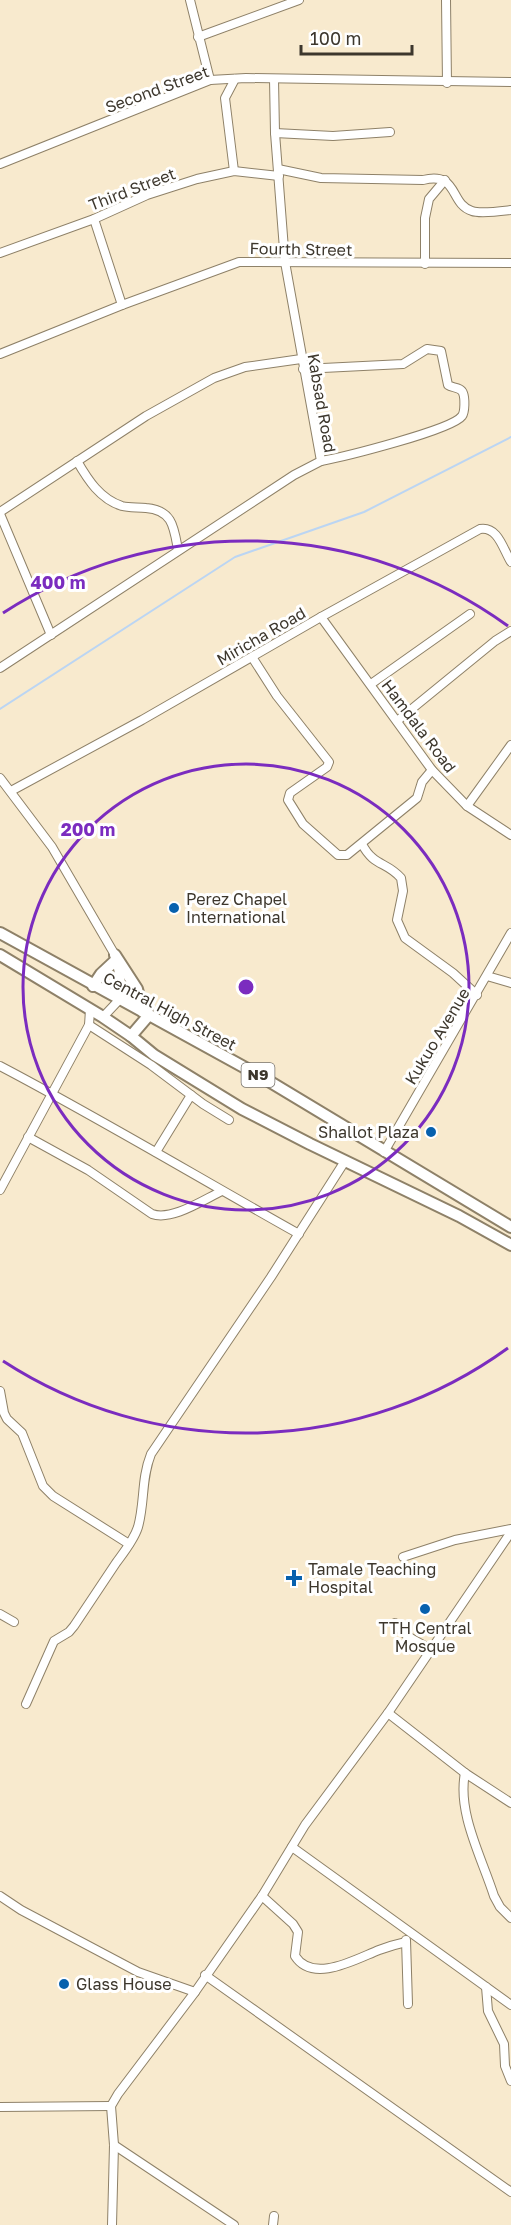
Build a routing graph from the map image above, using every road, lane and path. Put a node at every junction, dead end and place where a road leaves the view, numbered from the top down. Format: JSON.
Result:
{"nodes":[{"id":1,"x":190,"y":0,"type":"edge"},
{"id":2,"x":299,"y":0,"type":"edge"},
{"id":3,"x":446,"y":0,"type":"edge"},
{"id":4,"x":283,"y":2,"type":"edge"},
{"id":5,"x":198,"y":38,"type":"junction"},
{"id":6,"x":235,"y":79,"type":"junction"},
{"id":7,"x":274,"y":79,"type":"junction"},
{"id":8,"x":210,"y":80,"type":"junction"},
{"id":9,"x":447,"y":82,"type":"junction"},
{"id":10,"x":510,"y":83,"type":"edge"},
{"id":11,"x":390,"y":132,"type":"dead end"},
{"id":12,"x":275,"y":133,"type":"junction"},
{"id":13,"x":0,"y":164,"type":"edge"},
{"id":14,"x":234,"y":171,"type":"junction"},
{"id":15,"x":279,"y":172,"type":"junction"},
{"id":16,"x":445,"y":180,"type":"junction"},
{"id":17,"x":511,"y":210,"type":"edge"},
{"id":18,"x":94,"y":219,"type":"junction"},
{"id":19,"x":0,"y":253,"type":"edge"},
{"id":20,"x":285,"y":262,"type":"junction"},
{"id":21,"x":511,"y":263,"type":"edge"},
{"id":22,"x":425,"y":264,"type":"junction"},
{"id":23,"x":122,"y":305,"type":"junction"},
{"id":24,"x":0,"y":354,"type":"edge"},
{"id":25,"x":301,"y":359,"type":"junction"},
{"id":26,"x":303,"y":369,"type":"junction"},
{"id":27,"x":77,"y":461,"type":"junction"},
{"id":28,"x":321,"y":461,"type":"junction"},
{"id":29,"x":0,"y":513,"type":"edge"},
{"id":30,"x":178,"y":550,"type":"junction"},
{"id":31,"x":511,"y":562,"type":"edge"},
{"id":32,"x":470,"y":614,"type":"dead end"},
{"id":33,"x":321,"y":617,"type":"junction"},
{"id":34,"x":511,"y":631,"type":"edge"},
{"id":35,"x":51,"y":635,"type":"junction"},
{"id":36,"x":252,"y":657,"type":"junction"},
{"id":37,"x":0,"y":668,"type":"edge"},
{"id":38,"x":371,"y":684,"type":"junction"},
{"id":39,"x":397,"y":721,"type":"junction"},
{"id":40,"x":511,"y":745,"type":"edge"},
{"id":41,"x":432,"y":770,"type":"junction"},
{"id":42,"x":0,"y":778,"type":"edge"},
{"id":43,"x":11,"y":791,"type":"junction"},
{"id":44,"x":467,"y":806,"type":"junction"},
{"id":45,"x":511,"y":835,"type":"edge"},
{"id":46,"x":362,"y":844,"type":"junction"},
{"id":47,"x":0,"y":933,"type":"edge"},
{"id":48,"x":511,"y":933,"type":"edge"},
{"id":49,"x":0,"y":955,"type":"edge"},
{"id":50,"x":116,"y":958,"type":"junction"},
{"id":51,"x":487,"y":976,"type":"junction"},
{"id":52,"x":511,"y":983,"type":"edge"},
{"id":53,"x":93,"y":986,"type":"junction"},
{"id":54,"x":477,"y":995,"type":"junction"},
{"id":55,"x":119,"y":1000,"type":"junction"},
{"id":56,"x":90,"y":1010,"type":"junction"},
{"id":57,"x":146,"y":1014,"type":"junction"},
{"id":58,"x":103,"y":1017,"type":"junction"},
{"id":59,"x":88,"y":1025,"type":"junction"},
{"id":60,"x":131,"y":1036,"type":"junction"},
{"id":61,"x":0,"y":1066,"type":"edge"},
{"id":62,"x":51,"y":1093,"type":"junction"},
{"id":63,"x":191,"y":1095,"type":"junction"},
{"id":64,"x":229,"y":1120,"type":"dead end"},
{"id":65,"x":28,"y":1137,"type":"junction"},
{"id":66,"x":156,"y":1152,"type":"junction"},
{"id":67,"x":384,"y":1152,"type":"junction"},
{"id":68,"x":345,"y":1161,"type":"junction"},
{"id":69,"x":0,"y":1190,"type":"edge"},
{"id":70,"x":222,"y":1191,"type":"junction"},
{"id":71,"x":511,"y":1227,"type":"edge"},
{"id":72,"x":299,"y":1234,"type":"junction"},
{"id":73,"x":511,"y":1245,"type":"edge"},
{"id":74,"x":0,"y":1391,"type":"edge"},
{"id":75,"x":511,"y":1530,"type":"edge"},
{"id":76,"x":129,"y":1544,"type":"junction"},
{"id":77,"x":403,"y":1557,"type":"dead end"},
{"id":78,"x":0,"y":1614,"type":"edge"},
{"id":79,"x":14,"y":1622,"type":"dead end"},
{"id":80,"x":395,"y":1623,"type":"dead end"},
{"id":81,"x":430,"y":1649,"type":"junction"},
{"id":82,"x":26,"y":1704,"type":"dead end"},
{"id":83,"x":387,"y":1713,"type":"junction"},
{"id":84,"x":465,"y":1773,"type":"junction"},
{"id":85,"x":511,"y":1803,"type":"edge"},
{"id":86,"x":292,"y":1847,"type":"junction"},
{"id":87,"x":0,"y":1896,"type":"edge"},
{"id":88,"x":262,"y":1896,"type":"junction"},
{"id":89,"x":511,"y":1918,"type":"edge"},
{"id":90,"x":406,"y":1930,"type":"junction"},
{"id":91,"x":406,"y":1942,"type":"junction"},
{"id":92,"x":205,"y":1976,"type":"junction"},
{"id":93,"x":486,"y":1987,"type":"junction"},
{"id":94,"x":195,"y":1992,"type":"junction"},
{"id":95,"x":408,"y":2004,"type":"dead end"},
{"id":96,"x":511,"y":2005,"type":"edge"},
{"id":97,"x":511,"y":2081,"type":"edge"},
{"id":98,"x":111,"y":2106,"type":"junction"},
{"id":99,"x":0,"y":2107,"type":"edge"},
{"id":100,"x":114,"y":2145,"type":"junction"},
{"id":101,"x":511,"y":2192,"type":"edge"},
{"id":102,"x":112,"y":2225,"type":"edge"},
{"id":103,"x":234,"y":2225,"type":"edge"}],
"edges":[{"from":1,"to":5,"type":"street"},
{"from":2,"to":4,"type":"street"},
{"from":3,"to":9,"type":"street"},
{"from":4,"to":5,"type":"street"},
{"from":5,"to":8,"type":"street"},
{"from":6,"to":7,"type":"street","name":"Second Street"},
{"from":6,"to":8,"type":"street","name":"Second Street"},
{"from":6,"to":14,"type":"street"},
{"from":7,"to":9,"type":"street","name":"Second Street"},
{"from":7,"to":12,"type":"street","name":"Kabsad Road"},
{"from":8,"to":13,"type":"street","name":"Second Street"},
{"from":9,"to":10,"type":"street","name":"Second Street"},
{"from":11,"to":12,"type":"street"},
{"from":12,"to":15,"type":"street","name":"Kabsad Road"},
{"from":14,"to":15,"type":"street","name":"Third Street"},
{"from":14,"to":18,"type":"street","name":"Third Street"},
{"from":15,"to":16,"type":"street","name":"Third Street"},
{"from":15,"to":20,"type":"street","name":"Kabsad Road"},
{"from":16,"to":17,"type":"street"},
{"from":16,"to":22,"type":"street"},
{"from":18,"to":19,"type":"street","name":"Third Street"},
{"from":18,"to":23,"type":"street"},
{"from":20,"to":22,"type":"street","name":"Fourth Street"},
{"from":20,"to":23,"type":"street","name":"Fourth Street"},
{"from":20,"to":25,"type":"street","name":"Kabsad Road"},
{"from":21,"to":22,"type":"street","name":"Fourth Street"},
{"from":23,"to":24,"type":"street","name":"Fourth Street"},
{"from":25,"to":26,"type":"street","name":"Kabsad Road"},
{"from":25,"to":27,"type":"street"},
{"from":26,"to":28,"type":"street","name":"Kabsad Road"},
{"from":26,"to":28,"type":"street"},
{"from":27,"to":29,"type":"street"},
{"from":27,"to":30,"type":"street"},
{"from":28,"to":30,"type":"street","name":"Kabsad Road"},
{"from":29,"to":35,"type":"street"},
{"from":30,"to":35,"type":"street","name":"Kabsad Road"},
{"from":31,"to":33,"type":"street","name":"Miricha Road"},
{"from":32,"to":38,"type":"street"},
{"from":33,"to":36,"type":"street","name":"Miricha Road"},
{"from":33,"to":38,"type":"street","name":"Hamdala Road"},
{"from":34,"to":39,"type":"street"},
{"from":35,"to":37,"type":"street","name":"Kabsad Road"},
{"from":36,"to":43,"type":"street","name":"Miricha Road"},
{"from":36,"to":46,"type":"street"},
{"from":38,"to":39,"type":"street","name":"Hamdala Road"},
{"from":39,"to":41,"type":"street","name":"Hamdala Road"},
{"from":40,"to":44,"type":"street"},
{"from":41,"to":44,"type":"street","name":"Hamdala Road"},
{"from":41,"to":46,"type":"street"},
{"from":42,"to":43,"type":"street"},
{"from":43,"to":50,"type":"street"},
{"from":44,"to":45,"type":"street","name":"Hamdala Road"},
{"from":46,"to":54,"type":"street"},
{"from":47,"to":53,"type":"highway","name":"Central High Street","number":"N9"},
{"from":48,"to":51,"type":"street","name":"Kukuo Avenue"},
{"from":49,"to":56,"type":"highway","number":"N9"},
{"from":50,"to":53,"type":"highway"},
{"from":50,"to":55,"type":"street"},
{"from":50,"to":57,"type":"highway"},
{"from":51,"to":52,"type":"street"},
{"from":51,"to":54,"type":"street","name":"Kukuo Avenue"},
{"from":53,"to":55,"type":"highway","name":"Central High Street","number":"N9"},
{"from":54,"to":67,"type":"street","name":"Kukuo Avenue"},
{"from":55,"to":57,"type":"highway","name":"Central High Street","number":"N9"},
{"from":55,"to":58,"type":"street"},
{"from":56,"to":58,"type":"highway","number":"N9"},
{"from":56,"to":59,"type":"street"},
{"from":57,"to":60,"type":"highway"},
{"from":57,"to":67,"type":"highway","name":"Central High Street","number":"N9"},
{"from":58,"to":60,"type":"highway","number":"N9"},
{"from":59,"to":62,"type":"street"},
{"from":59,"to":63,"type":"street"},
{"from":60,"to":68,"type":"highway","number":"N9"},
{"from":61,"to":62,"type":"street"},
{"from":62,"to":65,"type":"street"},
{"from":62,"to":66,"type":"street"},
{"from":63,"to":64,"type":"street"},
{"from":63,"to":66,"type":"street"},
{"from":65,"to":69,"type":"street"},
{"from":65,"to":70,"type":"street"},
{"from":66,"to":70,"type":"street"},
{"from":67,"to":71,"type":"highway","name":"Central High Street","number":"N9"},
{"from":68,"to":72,"type":"street"},
{"from":68,"to":73,"type":"highway","number":"N9"},
{"from":70,"to":72,"type":"street"},
{"from":72,"to":76,"type":"street"},
{"from":74,"to":76,"type":"street"},
{"from":75,"to":77,"type":"street"},
{"from":75,"to":81,"type":"street"},
{"from":76,"to":82,"type":"street"},
{"from":78,"to":79,"type":"street"},
{"from":80,"to":81,"type":"street"},
{"from":81,"to":83,"type":"street"},
{"from":83,"to":84,"type":"street"},
{"from":83,"to":86,"type":"street"},
{"from":84,"to":85,"type":"street"},
{"from":84,"to":89,"type":"street"},
{"from":86,"to":88,"type":"street"},
{"from":86,"to":90,"type":"street"},
{"from":87,"to":94,"type":"street"},
{"from":88,"to":91,"type":"street"},
{"from":88,"to":92,"type":"street"},
{"from":90,"to":91,"type":"street"},
{"from":90,"to":93,"type":"street"},
{"from":91,"to":95,"type":"street"},
{"from":92,"to":94,"type":"street"},
{"from":92,"to":101,"type":"street"},
{"from":93,"to":96,"type":"street"},
{"from":93,"to":97,"type":"street"},
{"from":94,"to":98,"type":"street"},
{"from":98,"to":99,"type":"street"},
{"from":98,"to":100,"type":"street"},
{"from":100,"to":102,"type":"street"},
{"from":100,"to":103,"type":"street"}]}
